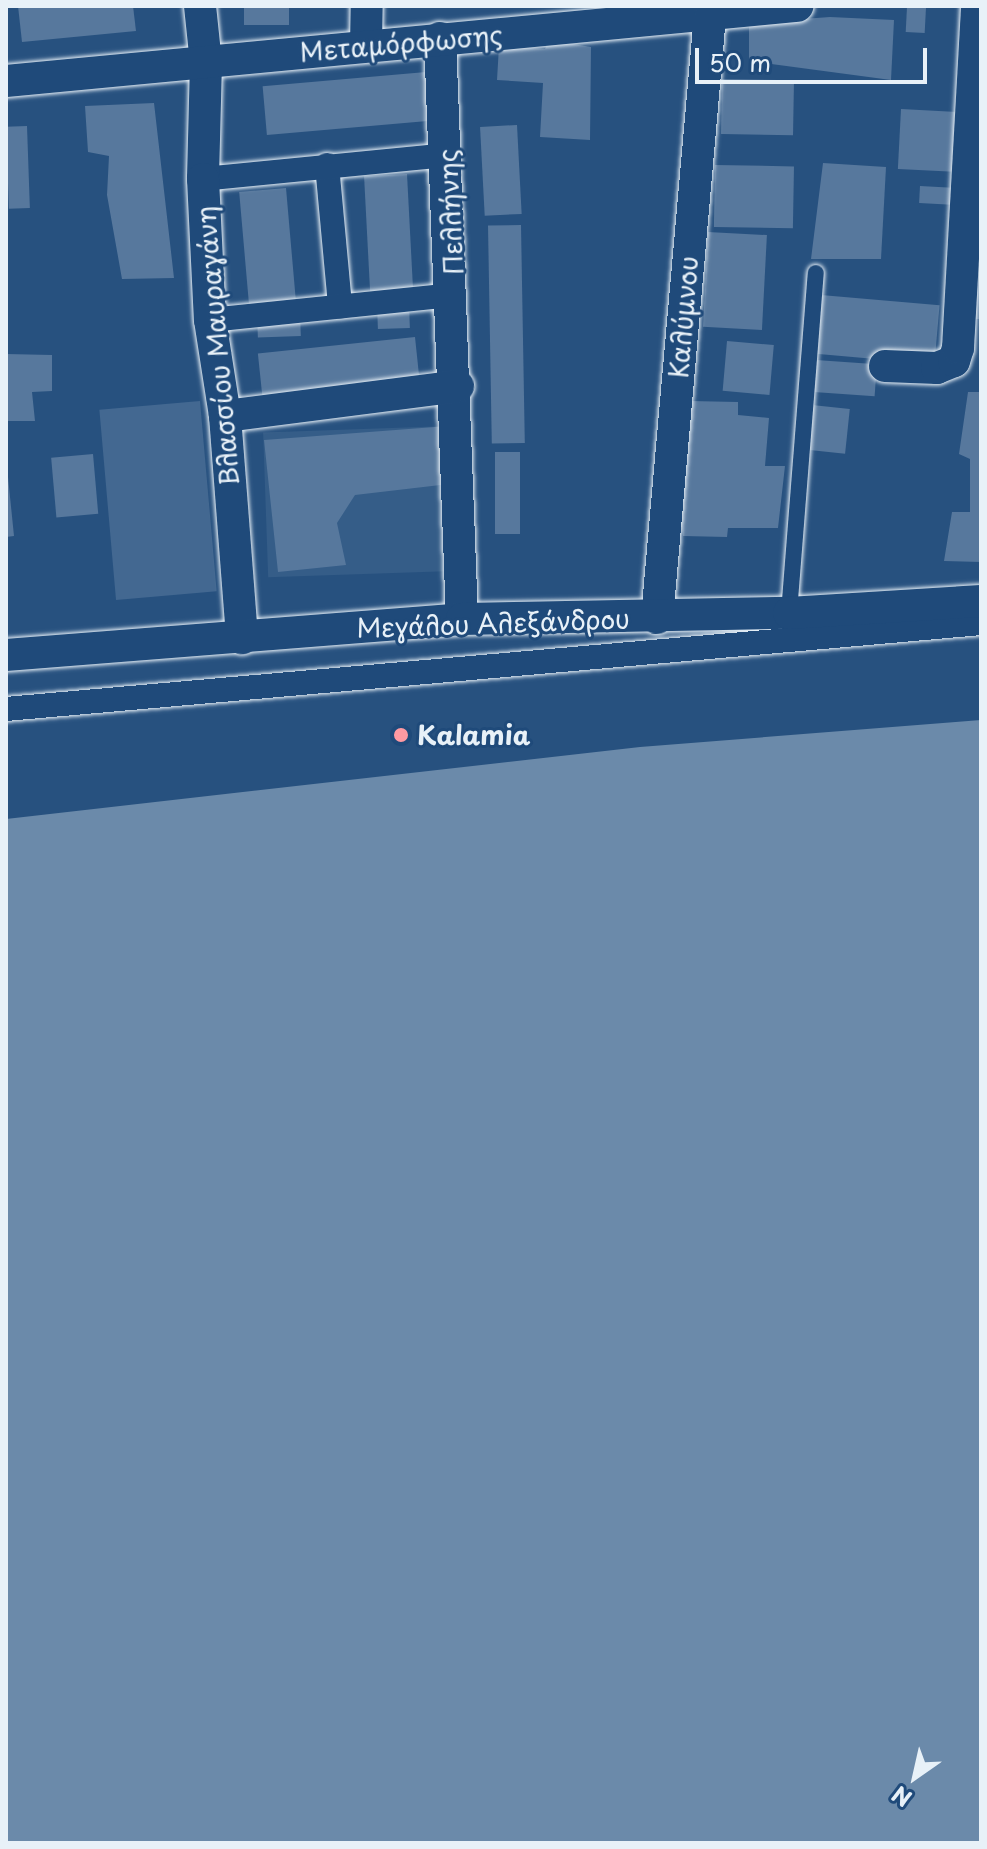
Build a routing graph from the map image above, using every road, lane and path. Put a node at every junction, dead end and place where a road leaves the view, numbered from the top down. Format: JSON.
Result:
{"nodes":[{"id":1,"x":200,"y":6,"type":"edge"},
{"id":2,"x":367,"y":6,"type":"edge"},
{"id":3,"x":797,"y":6,"type":"edge"},
{"id":4,"x":977,"y":6,"type":"edge"},
{"id":5,"x":710,"y":16,"type":"junction"},
{"id":6,"x":440,"y":38,"type":"junction"},
{"id":7,"x":366,"y":45,"type":"junction"},
{"id":8,"x":206,"y":63,"type":"junction"},
{"id":9,"x":6,"y":81,"type":"edge"},
{"id":10,"x":447,"y":155,"type":"junction"},
{"id":11,"x":327,"y":165,"type":"junction"},
{"id":12,"x":203,"y":179,"type":"junction"},
{"id":13,"x":816,"y":273,"type":"dead end"},
{"id":14,"x":454,"y":295,"type":"junction"},
{"id":15,"x":340,"y":306,"type":"junction"},
{"id":16,"x":210,"y":320,"type":"junction"},
{"id":17,"x":885,"y":366,"type":"dead end"},
{"id":18,"x":458,"y":386,"type":"junction"},
{"id":19,"x":225,"y":416,"type":"junction"},
{"id":20,"x":981,"y":601,"type":"edge"},
{"id":21,"x":789,"y":613,"type":"junction"},
{"id":22,"x":657,"y":618,"type":"junction"},
{"id":23,"x":462,"y":619,"type":"junction"},
{"id":24,"x":981,"y":623,"type":"edge"},
{"id":25,"x":242,"y":638,"type":"junction"},
{"id":26,"x":6,"y":655,"type":"edge"},
{"id":27,"x":6,"y":709,"type":"edge"}],
"edges":[{"from":1,"to":8,"type":"street","name":"Βλασσίου Μαυραγάνη"},
{"from":2,"to":7,"type":"street"},
{"from":3,"to":5,"type":"street","name":"Μεταμόρφωσης"},
{"from":4,"to":17,"type":"street"},
{"from":5,"to":6,"type":"street","name":"Μεταμόρφωσης"},
{"from":5,"to":22,"type":"street","name":"Καλύμνου"},
{"from":6,"to":7,"type":"street","name":"Μεταμόρφωσης"},
{"from":6,"to":10,"type":"street","name":"Πελλήνης"},
{"from":7,"to":8,"type":"street","name":"Μεταμόρφωσης"},
{"from":8,"to":9,"type":"street","name":"Μεταμόρφωσης"},
{"from":8,"to":12,"type":"street","name":"Βλασσίου Μαυραγάνη"},
{"from":10,"to":11,"type":"street"},
{"from":10,"to":14,"type":"street","name":"Πελλήνης"},
{"from":11,"to":12,"type":"street"},
{"from":11,"to":15,"type":"street"},
{"from":12,"to":16,"type":"street","name":"Βλασσίου Μαυραγάνη"},
{"from":13,"to":21,"type":"lane"},
{"from":14,"to":15,"type":"street"},
{"from":14,"to":18,"type":"street","name":"Πελλήνης"},
{"from":15,"to":16,"type":"street"},
{"from":16,"to":19,"type":"street","name":"Βλασσίου Μαυραγάνη"},
{"from":18,"to":19,"type":"street"},
{"from":18,"to":23,"type":"street","name":"Πελλήνης"},
{"from":19,"to":25,"type":"street","name":"Βλασσίου Μαυραγάνη"},
{"from":20,"to":21,"type":"street","name":"Μεγάλου Αλεξάνδρου"},
{"from":21,"to":22,"type":"street","name":"Μεγάλου Αλεξάνδρου"},
{"from":22,"to":23,"type":"street","name":"Μεγάλου Αλεξάνδρου"},
{"from":23,"to":25,"type":"street","name":"Μεγάλου Αλεξάνδρου"},
{"from":24,"to":27,"type":"street"},
{"from":25,"to":26,"type":"street","name":"Μεγάλου Αλεξάνδρου"}]}
